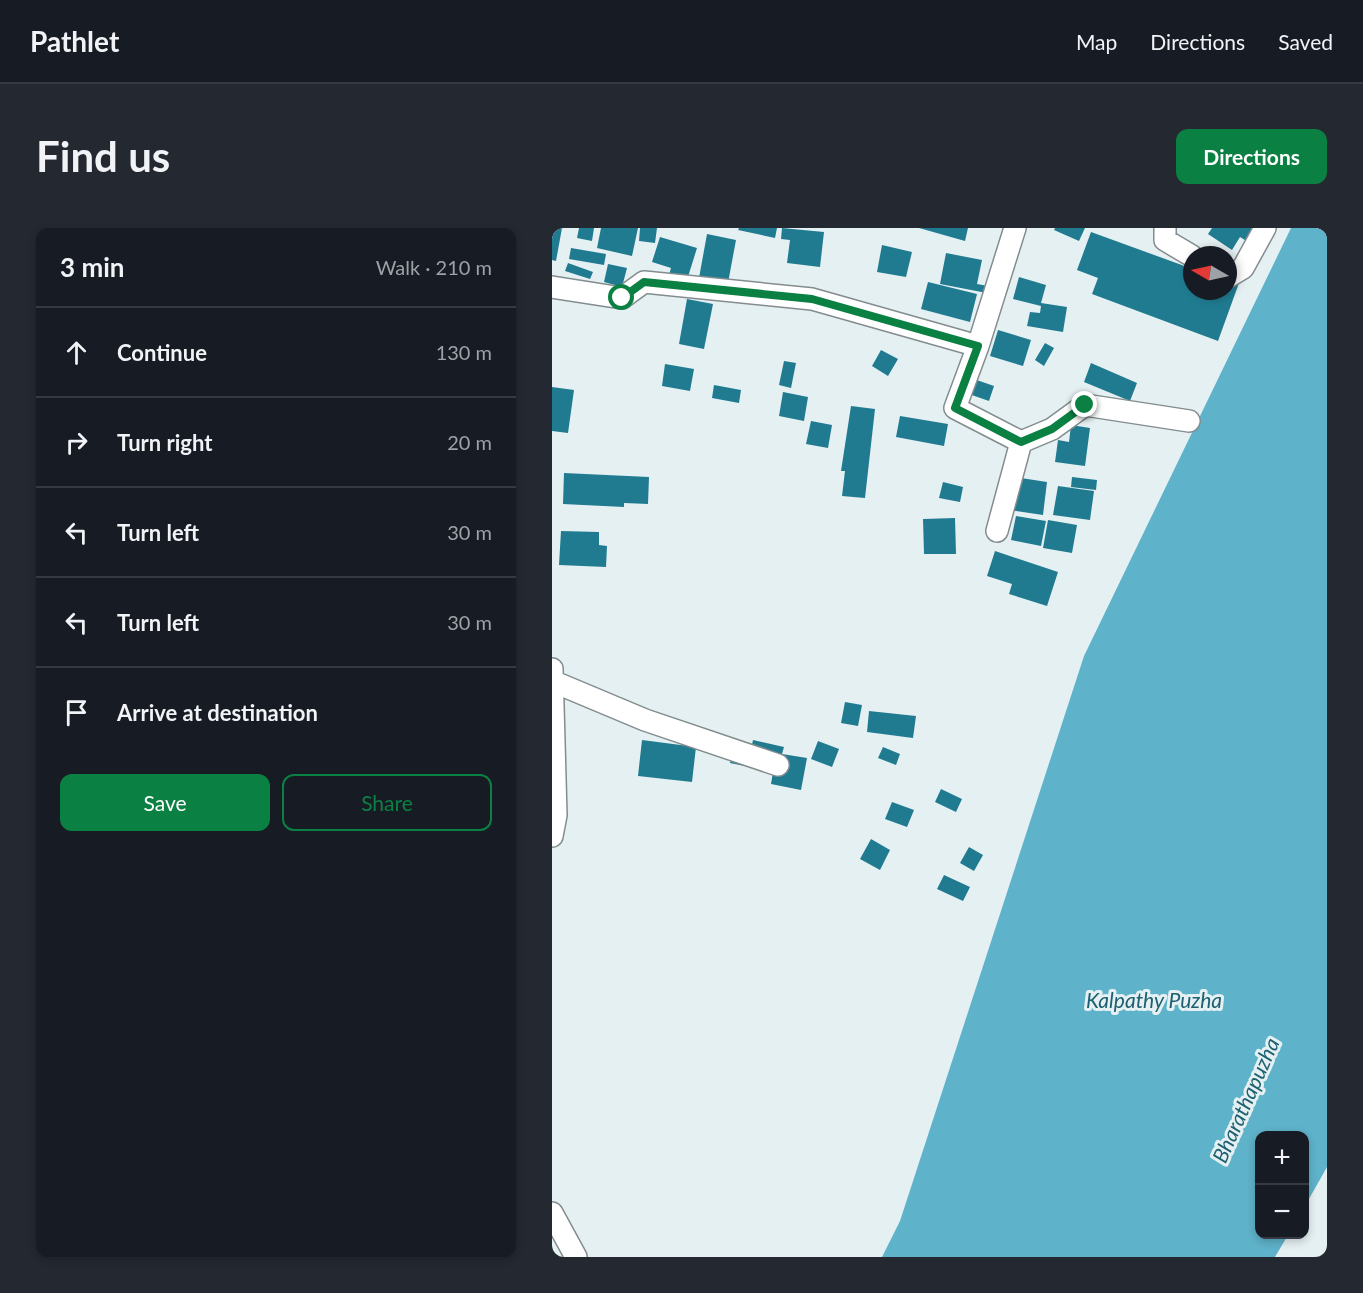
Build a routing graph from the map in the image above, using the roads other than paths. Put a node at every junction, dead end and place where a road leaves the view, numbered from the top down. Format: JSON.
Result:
{"nodes":[{"id":1,"x":1015,"y":228,"type":"edge"},
{"id":2,"x":1165,"y":228,"type":"edge"},
{"id":3,"x":1265,"y":228,"type":"edge"},
{"id":4,"x":1183,"y":251,"type":"edge"},
{"id":5,"x":1237,"y":272,"type":"edge"},
{"id":6,"x":552,"y":287,"type":"edge"},
{"id":7,"x":978,"y":346,"type":"junction"},
{"id":8,"x":1189,"y":421,"type":"dead end"},
{"id":9,"x":1021,"y":442,"type":"junction"},
{"id":10,"x":997,"y":531,"type":"dead end"},
{"id":11,"x":552,"y":669,"type":"edge"},
{"id":12,"x":552,"y":681,"type":"edge"},
{"id":13,"x":778,"y":765,"type":"dead end"},
{"id":14,"x":552,"y":836,"type":"edge"},
{"id":15,"x":552,"y":1213,"type":"edge"},
{"id":16,"x":576,"y":1257,"type":"edge"}],
"edges":[{"from":1,"to":7,"type":"street"},
{"from":2,"to":4,"type":"street"},
{"from":3,"to":5,"type":"street"},
{"from":6,"to":7,"type":"street"},
{"from":7,"to":9,"type":"street"},
{"from":8,"to":9,"type":"street"},
{"from":9,"to":10,"type":"street"},
{"from":11,"to":12,"type":"street"},
{"from":12,"to":13,"type":"street"},
{"from":12,"to":14,"type":"street"},
{"from":15,"to":16,"type":"street"}]}
